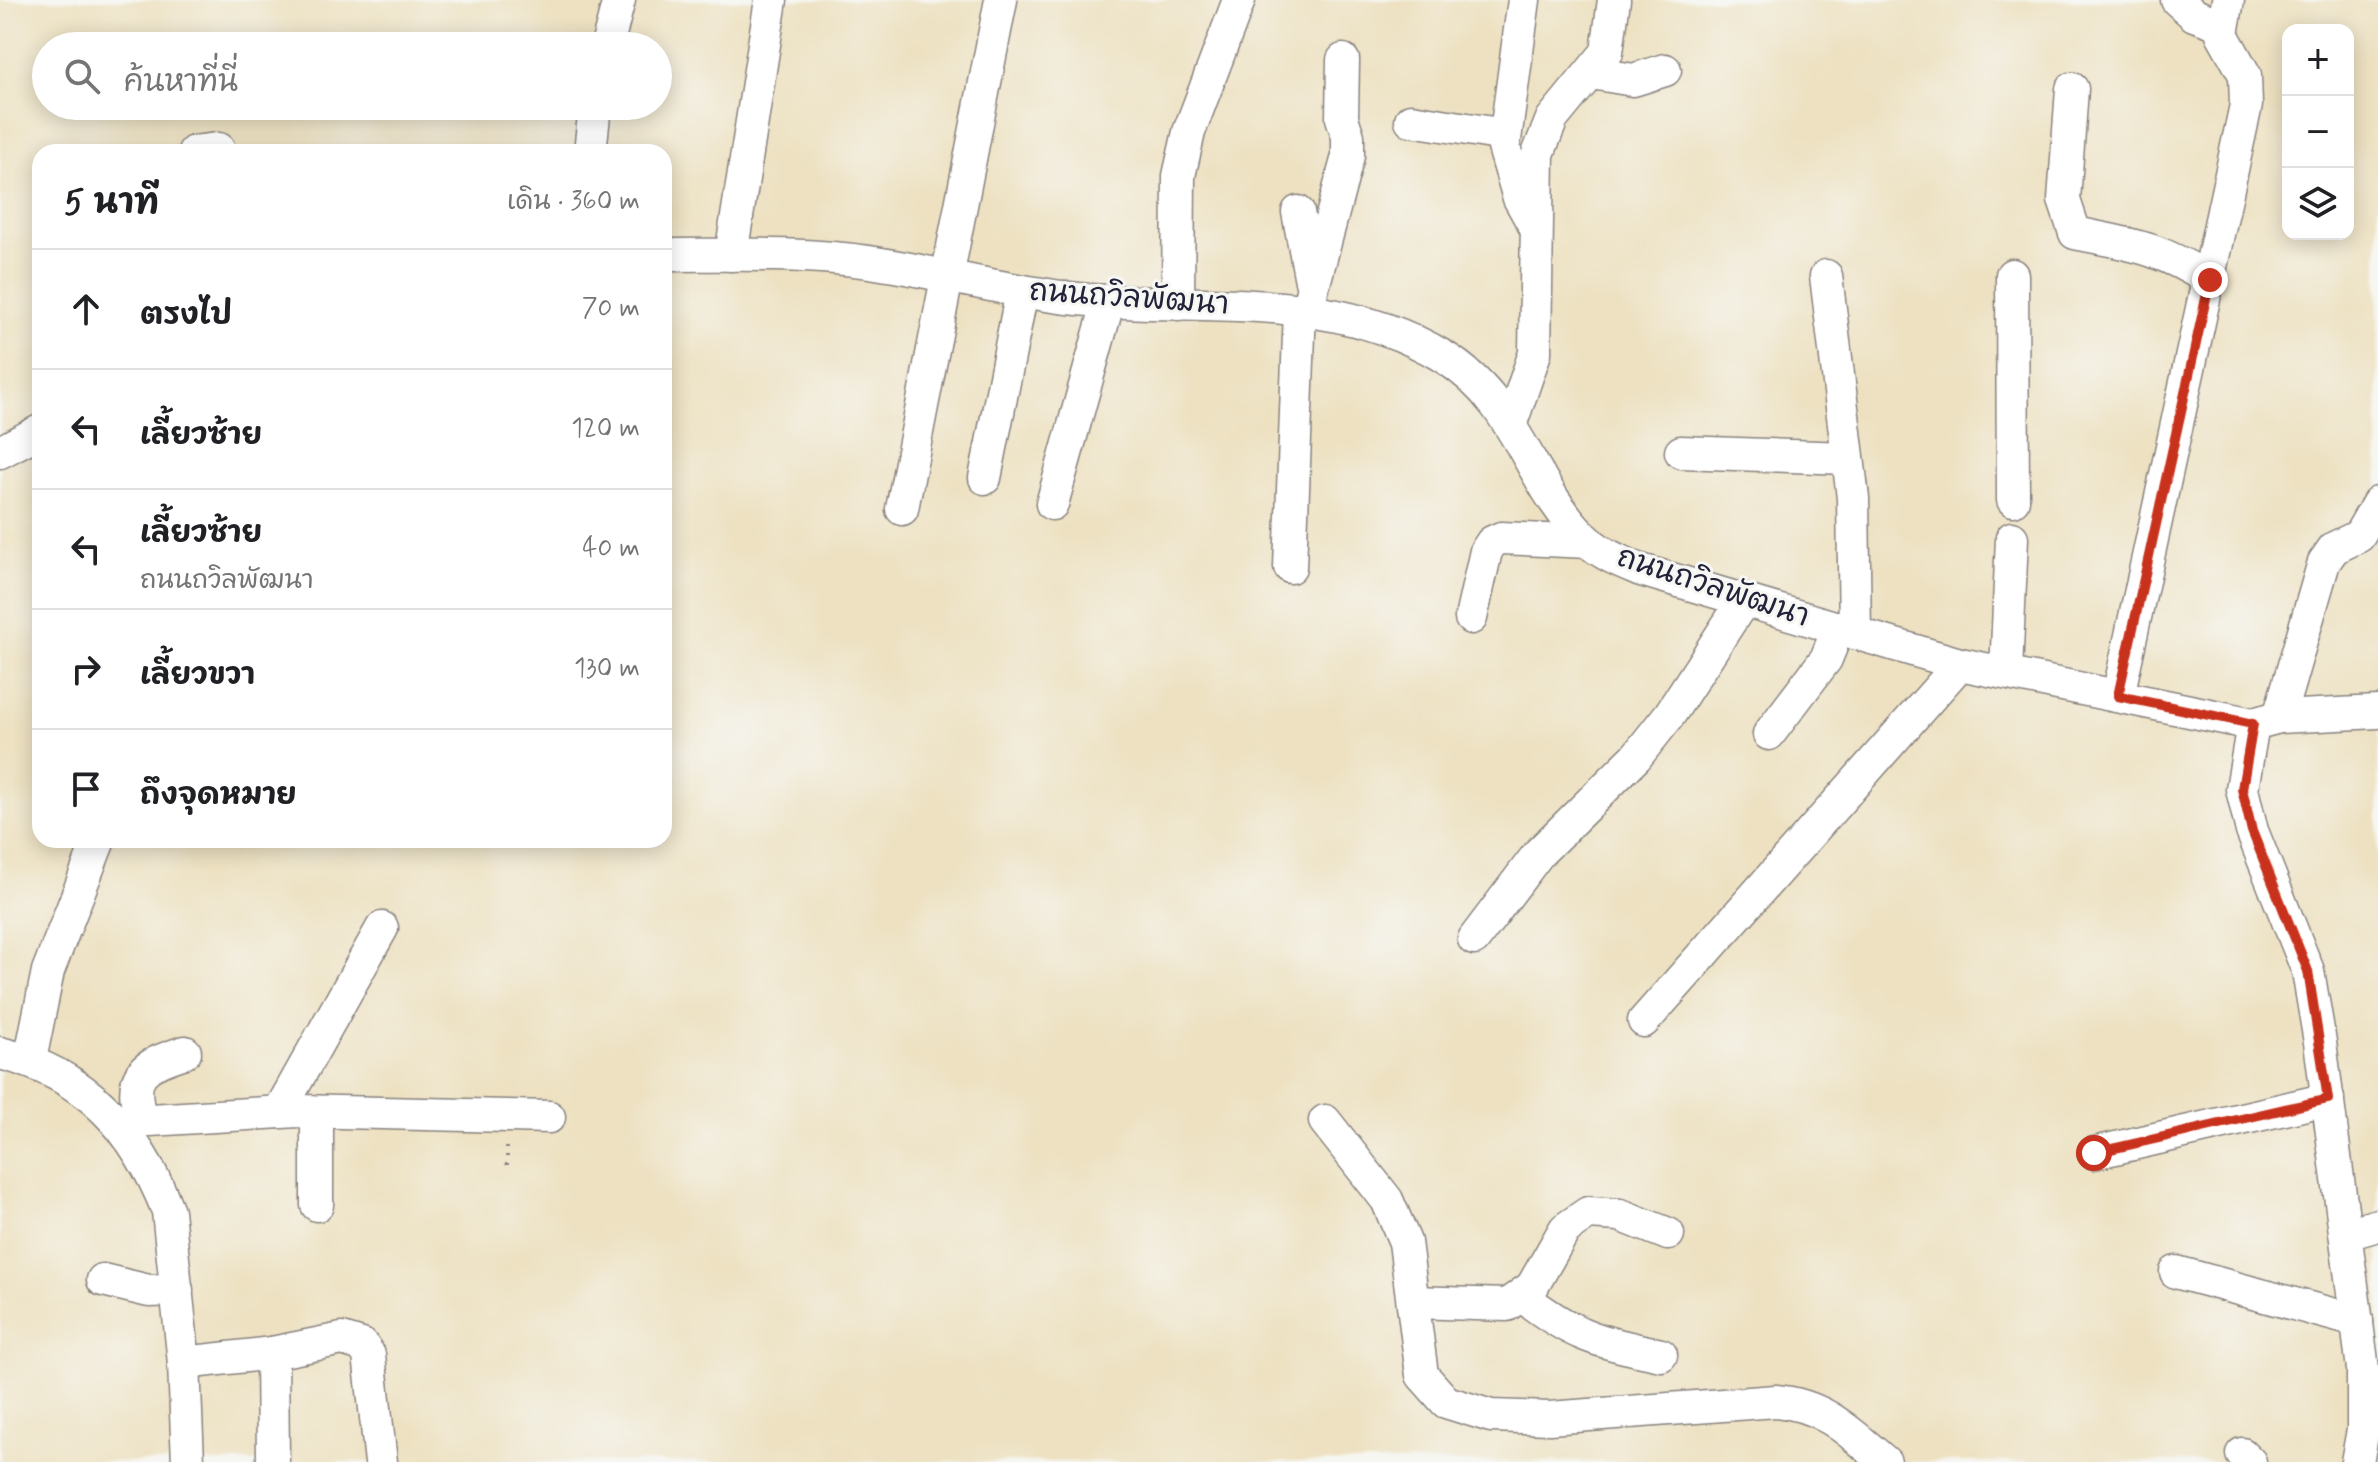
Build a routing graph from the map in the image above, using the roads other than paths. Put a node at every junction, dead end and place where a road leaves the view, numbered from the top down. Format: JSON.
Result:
{"nodes":[{"id":1,"x":619,"y":0,"type":"edge"},
{"id":2,"x":771,"y":0,"type":"edge"},
{"id":3,"x":1001,"y":0,"type":"edge"},
{"id":4,"x":1239,"y":0,"type":"edge"},
{"id":5,"x":1524,"y":0,"type":"edge"},
{"id":6,"x":1614,"y":0,"type":"edge"},
{"id":7,"x":2177,"y":0,"type":"edge"},
{"id":8,"x":2225,"y":12,"type":"edge"},
{"id":9,"x":611,"y":32,"type":"edge"},
{"id":10,"x":1343,"y":60,"type":"dead end"},
{"id":11,"x":1665,"y":70,"type":"dead end"},
{"id":12,"x":1592,"y":73,"type":"junction"},
{"id":13,"x":2072,"y":89,"type":"dead end"},
{"id":14,"x":593,"y":120,"type":"edge"},
{"id":15,"x":1411,"y":120,"type":"dead end"},
{"id":16,"x":1505,"y":135,"type":"junction"},
{"id":17,"x":591,"y":144,"type":"edge"},
{"id":18,"x":1298,"y":212,"type":"dead end"},
{"id":19,"x":1537,"y":232,"type":"junction"},
{"id":20,"x":672,"y":255,"type":"edge"},
{"id":21,"x":731,"y":255,"type":"junction"},
{"id":22,"x":2012,"y":275,"type":"dead end"},
{"id":23,"x":946,"y":276,"type":"junction"},
{"id":24,"x":1826,"y":276,"type":"dead end"},
{"id":25,"x":2210,"y":280,"type":"junction"},
{"id":26,"x":1022,"y":291,"type":"junction"},
{"id":27,"x":1109,"y":300,"type":"junction"},
{"id":28,"x":1306,"y":301,"type":"junction"},
{"id":29,"x":1178,"y":304,"type":"junction"},
{"id":30,"x":1511,"y":423,"type":"junction"},
{"id":31,"x":1681,"y":452,"type":"dead end"},
{"id":32,"x":1848,"y":458,"type":"junction"},
{"id":33,"x":985,"y":478,"type":"dead end"},
{"id":34,"x":2013,"y":500,"type":"dead end"},
{"id":35,"x":2378,"y":503,"type":"edge"},
{"id":36,"x":1052,"y":504,"type":"dead end"},
{"id":37,"x":902,"y":509,"type":"dead end"},
{"id":38,"x":2012,"y":538,"type":"dead end"},
{"id":39,"x":1589,"y":542,"type":"junction"},
{"id":40,"x":1290,"y":567,"type":"dead end"},
{"id":41,"x":1744,"y":600,"type":"junction"},
{"id":42,"x":1471,"y":618,"type":"dead end"},
{"id":43,"x":1847,"y":630,"type":"junction"},
{"id":44,"x":1960,"y":664,"type":"junction"},
{"id":45,"x":2006,"y":672,"type":"junction"},
{"id":46,"x":2118,"y":696,"type":"junction"},
{"id":47,"x":2378,"y":712,"type":"edge"},
{"id":48,"x":2266,"y":720,"type":"junction"},
{"id":49,"x":1769,"y":734,"type":"dead end"},
{"id":50,"x":96,"y":848,"type":"edge"},
{"id":51,"x":382,"y":928,"type":"dead end"},
{"id":52,"x":1474,"y":939,"type":"dead end"},
{"id":53,"x":1644,"y":1021,"type":"dead end"},
{"id":54,"x":185,"y":1052,"type":"dead end"},
{"id":55,"x":15,"y":1056,"type":"edge"},
{"id":56,"x":2328,"y":1099,"type":"junction"},
{"id":57,"x":279,"y":1112,"type":"junction"},
{"id":58,"x":317,"y":1112,"type":"junction"},
{"id":59,"x":549,"y":1117,"type":"dead end"},
{"id":60,"x":129,"y":1121,"type":"junction"},
{"id":61,"x":1325,"y":1121,"type":"dead end"},
{"id":62,"x":2094,"y":1153,"type":"dead end"},
{"id":63,"x":317,"y":1205,"type":"dead end"},
{"id":64,"x":2378,"y":1225,"type":"edge"},
{"id":65,"x":1668,"y":1234,"type":"dead end"},
{"id":66,"x":2346,"y":1234,"type":"junction"},
{"id":67,"x":2176,"y":1272,"type":"dead end"},
{"id":68,"x":103,"y":1280,"type":"dead end"},
{"id":69,"x":177,"y":1290,"type":"junction"},
{"id":70,"x":1521,"y":1295,"type":"junction"},
{"id":71,"x":1413,"y":1302,"type":"junction"},
{"id":72,"x":2357,"y":1321,"type":"junction"},
{"id":73,"x":272,"y":1353,"type":"junction"},
{"id":74,"x":1661,"y":1355,"type":"dead end"},
{"id":75,"x":184,"y":1363,"type":"junction"},
{"id":76,"x":2378,"y":1460,"type":"edge"},
{"id":77,"x":188,"y":1462,"type":"edge"},
{"id":78,"x":273,"y":1462,"type":"edge"},
{"id":79,"x":381,"y":1462,"type":"edge"},
{"id":80,"x":1885,"y":1462,"type":"edge"},
{"id":81,"x":2357,"y":1462,"type":"edge"},
{"id":82,"x":2371,"y":1462,"type":"edge"}],
"edges":[{"from":1,"to":9,"type":"street"},
{"from":2,"to":21,"type":"street"},
{"from":3,"to":23,"type":"street"},
{"from":4,"to":29,"type":"street"},
{"from":5,"to":16,"type":"street"},
{"from":6,"to":12,"type":"street"},
{"from":7,"to":8,"type":"street"},
{"from":8,"to":25,"type":"street"},
{"from":10,"to":28,"type":"street"},
{"from":11,"to":12,"type":"street"},
{"from":12,"to":19,"type":"street"},
{"from":13,"to":25,"type":"street"},
{"from":14,"to":17,"type":"street"},
{"from":15,"to":16,"type":"street"},
{"from":16,"to":19,"type":"street"},
{"from":18,"to":28,"type":"street"},
{"from":19,"to":30,"type":"street"},
{"from":20,"to":21,"type":"street","name":"ถนนถวิลพัฒนา"},
{"from":21,"to":23,"type":"street","name":"ถนนถวิลพัฒนา"},
{"from":22,"to":34,"type":"street"},
{"from":23,"to":26,"type":"street","name":"ถนนถวิลพัฒนา"},
{"from":23,"to":37,"type":"street"},
{"from":24,"to":32,"type":"street"},
{"from":25,"to":46,"type":"street"},
{"from":26,"to":27,"type":"street","name":"ถนนถวิลพัฒนา"},
{"from":26,"to":33,"type":"street"},
{"from":27,"to":29,"type":"street","name":"ถนนถวิลพัฒนา"},
{"from":27,"to":36,"type":"street"},
{"from":28,"to":29,"type":"street","name":"ถนนถวิลพัฒนา"},
{"from":28,"to":30,"type":"street","name":"ถนนถวิลพัฒนา"},
{"from":28,"to":40,"type":"street"},
{"from":30,"to":39,"type":"street","name":"ถนนถวิลพัฒนา"},
{"from":31,"to":32,"type":"street"},
{"from":32,"to":43,"type":"street"},
{"from":35,"to":48,"type":"street"},
{"from":38,"to":45,"type":"street"},
{"from":39,"to":41,"type":"street","name":"ถนนถวิลพัฒนา"},
{"from":39,"to":42,"type":"street"},
{"from":41,"to":43,"type":"street","name":"ถนนถวิลพัฒนา"},
{"from":41,"to":52,"type":"street"},
{"from":43,"to":44,"type":"street","name":"ถนนถวิลพัฒนา"},
{"from":43,"to":49,"type":"street"},
{"from":44,"to":45,"type":"street","name":"ถนนถวิลพัฒนา"},
{"from":44,"to":53,"type":"street"},
{"from":45,"to":46,"type":"street","name":"ถนนถวิลพัฒนา"},
{"from":46,"to":48,"type":"street","name":"ถนนถวิลพัฒนา"},
{"from":47,"to":48,"type":"street","name":"ถนนถวิลพัฒนา"},
{"from":48,"to":56,"type":"street"},
{"from":50,"to":55,"type":"street"},
{"from":51,"to":57,"type":"street"},
{"from":54,"to":60,"type":"street"},
{"from":55,"to":60,"type":"street"},
{"from":56,"to":62,"type":"street"},
{"from":56,"to":66,"type":"street"},
{"from":57,"to":58,"type":"street"},
{"from":57,"to":60,"type":"street"},
{"from":58,"to":59,"type":"street"},
{"from":58,"to":63,"type":"street"},
{"from":60,"to":69,"type":"street"},
{"from":61,"to":71,"type":"street"},
{"from":64,"to":66,"type":"street"},
{"from":65,"to":70,"type":"street"},
{"from":66,"to":72,"type":"street"},
{"from":67,"to":72,"type":"street"},
{"from":68,"to":69,"type":"street"},
{"from":69,"to":75,"type":"street"},
{"from":70,"to":71,"type":"street"},
{"from":70,"to":74,"type":"street"},
{"from":71,"to":80,"type":"street"},
{"from":72,"to":81,"type":"street"},
{"from":73,"to":75,"type":"street"},
{"from":73,"to":78,"type":"street"},
{"from":73,"to":79,"type":"street"},
{"from":75,"to":77,"type":"street"},
{"from":76,"to":82,"type":"street"}]}
